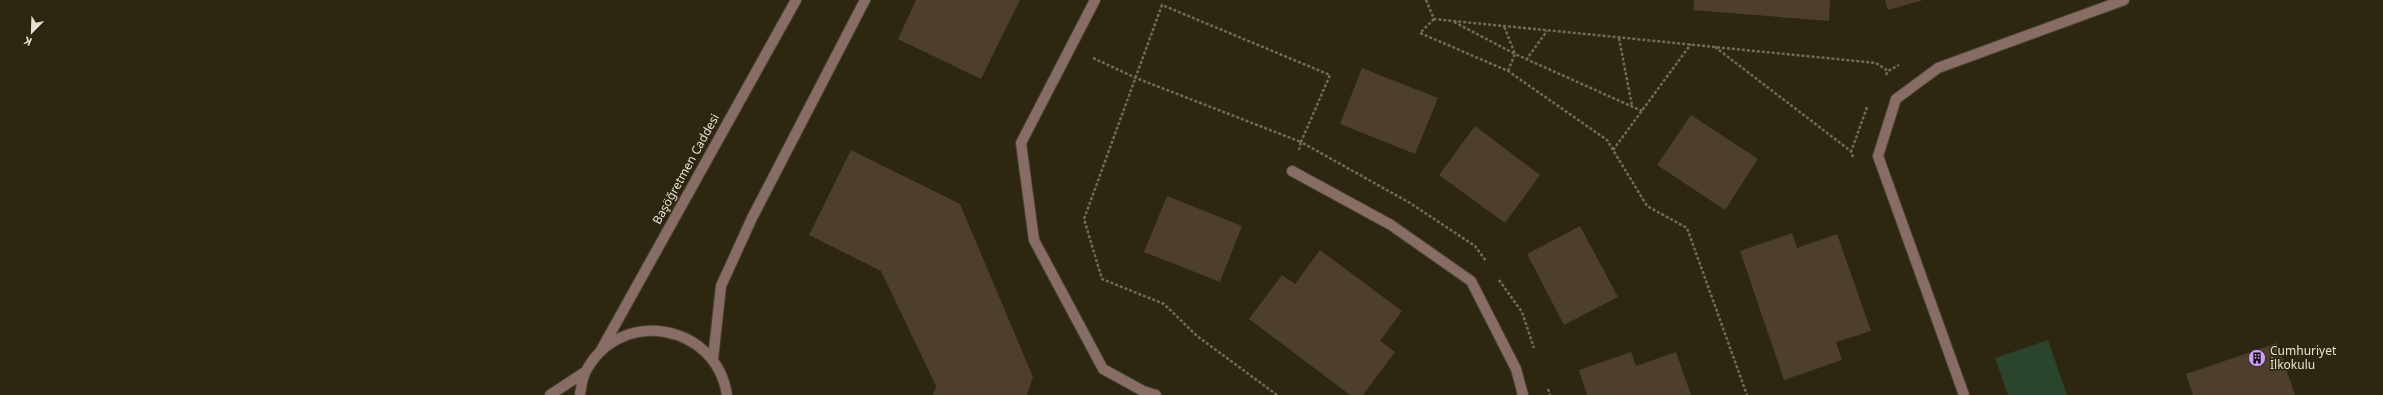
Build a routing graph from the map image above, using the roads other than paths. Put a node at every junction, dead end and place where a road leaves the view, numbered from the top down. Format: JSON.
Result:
{"nodes":[{"id":1,"x":796,"y":0,"type":"edge"},
{"id":2,"x":865,"y":0,"type":"edge"},
{"id":3,"x":1095,"y":0,"type":"edge"},
{"id":4,"x":2124,"y":0,"type":"edge"},
{"id":5,"x":1292,"y":171,"type":"road end"},
{"id":6,"x":600,"y":352,"type":"junction"},
{"id":7,"x":712,"y":359,"type":"junction"},
{"id":8,"x":585,"y":372,"type":"junction"},
{"id":9,"x":725,"y":382,"type":"junction"},
{"id":10,"x":550,"y":395,"type":"edge"},
{"id":11,"x":580,"y":395,"type":"edge"},
{"id":12,"x":727,"y":395,"type":"edge"},
{"id":13,"x":734,"y":395,"type":"edge"},
{"id":14,"x":1156,"y":395,"type":"edge"},
{"id":15,"x":1523,"y":395,"type":"edge"},
{"id":16,"x":1964,"y":395,"type":"edge"}],
"edges":[{"from":1,"to":6,"type":"street","name":"Başöğretmen Caddesi"},
{"from":2,"to":7,"type":"street"},
{"from":3,"to":14,"type":"street"},
{"from":4,"to":16,"type":"street"},
{"from":5,"to":15,"type":"street"},
{"from":6,"to":7,"type":"street","name":"Başöğretmen Caddesi"},
{"from":6,"to":8,"type":"street","name":"Başöğretmen Caddesi"},
{"from":7,"to":9,"type":"street","name":"Başöğretmen Caddesi"},
{"from":8,"to":10,"type":"street"},
{"from":8,"to":11,"type":"street","name":"Başöğretmen Caddesi"},
{"from":9,"to":12,"type":"street","name":"Başöğretmen Caddesi"},
{"from":9,"to":13,"type":"street"}]}
